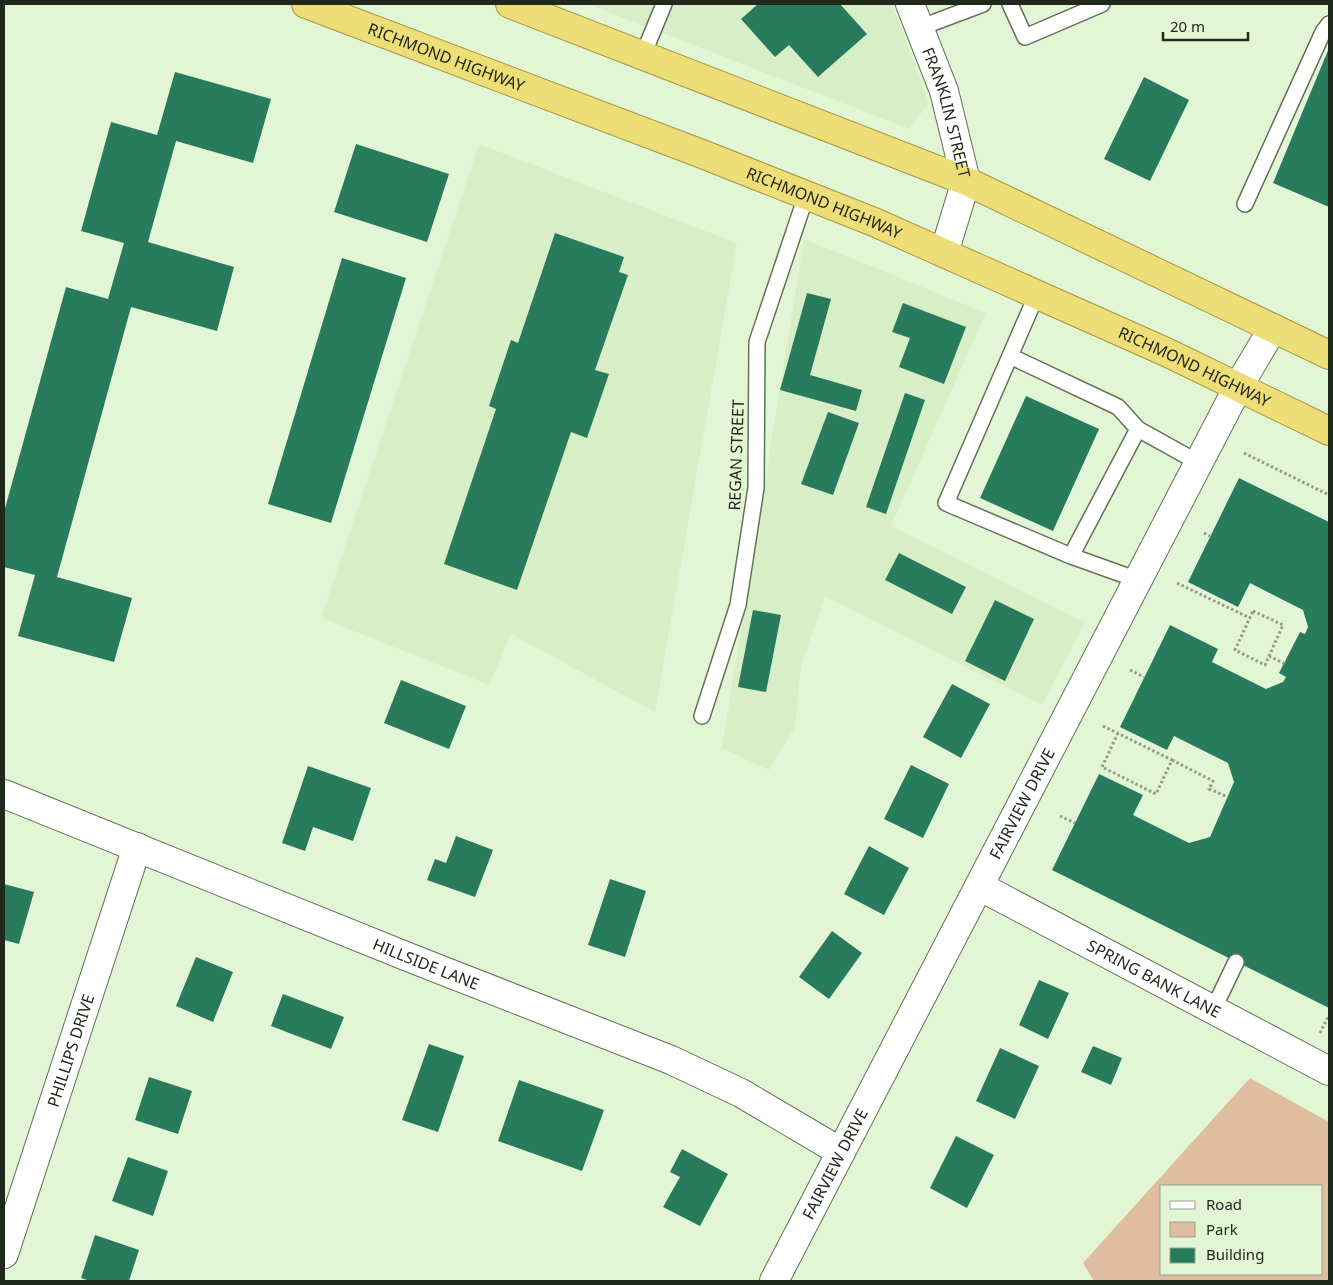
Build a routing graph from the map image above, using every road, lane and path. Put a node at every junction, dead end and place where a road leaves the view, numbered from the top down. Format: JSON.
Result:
{"nodes":[{"id":1,"x":306,"y":4,"type":"edge"},
{"id":2,"x":510,"y":4,"type":"edge"},
{"id":3,"x":664,"y":4,"type":"edge"},
{"id":4,"x":983,"y":4,"type":"edge"},
{"id":5,"x":1010,"y":4,"type":"edge"},
{"id":6,"x":1102,"y":4,"type":"edge"},
{"id":7,"x":914,"y":16,"type":"edge"},
{"id":8,"x":1329,"y":24,"type":"edge"},
{"id":9,"x":643,"y":55,"type":"junction"},
{"id":10,"x":966,"y":181,"type":"junction"},
{"id":11,"x":806,"y":196,"type":"junction"},
{"id":12,"x":1244,"y":204,"type":"dead end"},
{"id":13,"x":944,"y":253,"type":"junction"},
{"id":14,"x":1038,"y":294,"type":"junction"},
{"id":15,"x":1273,"y":328,"type":"junction"},
{"id":16,"x":1329,"y":355,"type":"edge"},
{"id":17,"x":1010,"y":356,"type":"junction"},
{"id":18,"x":1238,"y":387,"type":"junction"},
{"id":19,"x":1138,"y":429,"type":"junction"},
{"id":20,"x":1329,"y":431,"type":"edge"},
{"id":21,"x":1244,"y":453,"type":"dead end"},
{"id":22,"x":1199,"y":463,"type":"junction"},
{"id":23,"x":1329,"y":495,"type":"edge"},
{"id":24,"x":1204,"y":533,"type":"dead end"},
{"id":25,"x":1210,"y":536,"type":"dead end"},
{"id":26,"x":1070,"y":556,"type":"junction"},
{"id":27,"x":1138,"y":580,"type":"junction"},
{"id":28,"x":1178,"y":583,"type":"dead end"},
{"id":29,"x":1250,"y":618,"type":"junction"},
{"id":30,"x":1269,"y":656,"type":"junction"},
{"id":31,"x":1285,"y":664,"type":"dead end"},
{"id":32,"x":1130,"y":670,"type":"dead end"},
{"id":33,"x":1144,"y":677,"type":"dead end"},
{"id":34,"x":702,"y":716,"type":"dead end"},
{"id":35,"x":1103,"y":726,"type":"dead end"},
{"id":36,"x":1118,"y":733,"type":"junction"},
{"id":37,"x":1172,"y":760,"type":"junction"},
{"id":38,"x":4,"y":794,"type":"edge"},
{"id":39,"x":1228,"y":797,"type":"dead end"},
{"id":40,"x":1060,"y":816,"type":"dead end"},
{"id":41,"x":1075,"y":823,"type":"dead end"},
{"id":42,"x":137,"y":847,"type":"junction"},
{"id":43,"x":979,"y":886,"type":"junction"},
{"id":44,"x":1236,"y":962,"type":"dead end"},
{"id":45,"x":1214,"y":1010,"type":"junction"},
{"id":46,"x":1329,"y":1015,"type":"edge"},
{"id":47,"x":1320,"y":1033,"type":"dead end"},
{"id":48,"x":1329,"y":1071,"type":"edge"},
{"id":49,"x":841,"y":1152,"type":"junction"},
{"id":50,"x":4,"y":1254,"type":"edge"},
{"id":51,"x":774,"y":1281,"type":"edge"}],
"edges":[{"from":1,"to":11,"type":"highway","name":"RICHMOND HIGHWAY"},
{"from":2,"to":9,"type":"highway"},
{"from":3,"to":9,"type":"lane"},
{"from":4,"to":7,"type":"lane"},
{"from":5,"to":6,"type":"lane"},
{"from":7,"to":10,"type":"street","name":"FRANKLIN STREET"},
{"from":8,"to":12,"type":"lane"},
{"from":9,"to":10,"type":"highway"},
{"from":10,"to":13,"type":"street","name":"FRANKLIN STREET"},
{"from":10,"to":15,"type":"highway"},
{"from":11,"to":13,"type":"highway","name":"RICHMOND HIGHWAY"},
{"from":11,"to":34,"type":"lane","name":"REGAN STREET"},
{"from":13,"to":14,"type":"highway","name":"RICHMOND HIGHWAY"},
{"from":14,"to":17,"type":"lane"},
{"from":14,"to":18,"type":"highway","name":"RICHMOND HIGHWAY"},
{"from":15,"to":16,"type":"highway"},
{"from":15,"to":18,"type":"street","name":"FAIRVIEW DRIVE"},
{"from":17,"to":19,"type":"lane"},
{"from":17,"to":26,"type":"lane"},
{"from":18,"to":20,"type":"highway","name":"RICHMOND HIGHWAY"},
{"from":18,"to":22,"type":"street","name":"FAIRVIEW DRIVE"},
{"from":19,"to":22,"type":"lane"},
{"from":19,"to":26,"type":"lane"},
{"from":21,"to":23,"type":"path"},
{"from":22,"to":27,"type":"street","name":"FAIRVIEW DRIVE"},
{"from":24,"to":25,"type":"path"},
{"from":26,"to":27,"type":"lane"},
{"from":27,"to":43,"type":"street","name":"FAIRVIEW DRIVE"},
{"from":28,"to":29,"type":"path"},
{"from":29,"to":30,"type":"path"},
{"from":29,"to":30,"type":"path"},
{"from":30,"to":31,"type":"path"},
{"from":32,"to":33,"type":"path"},
{"from":35,"to":36,"type":"path"},
{"from":36,"to":37,"type":"path"},
{"from":36,"to":37,"type":"path"},
{"from":37,"to":39,"type":"path"},
{"from":38,"to":42,"type":"street","name":"HILLSIDE LANE"},
{"from":40,"to":41,"type":"path"},
{"from":42,"to":49,"type":"street","name":"HILLSIDE LANE"},
{"from":42,"to":50,"type":"street","name":"PHILLIPS DRIVE"},
{"from":43,"to":45,"type":"street","name":"SPRING BANK LANE"},
{"from":43,"to":49,"type":"street","name":"FAIRVIEW DRIVE"},
{"from":44,"to":45,"type":"lane"},
{"from":45,"to":48,"type":"street","name":"SPRING BANK LANE"},
{"from":46,"to":47,"type":"path"},
{"from":49,"to":51,"type":"street","name":"FAIRVIEW DRIVE"}]}
